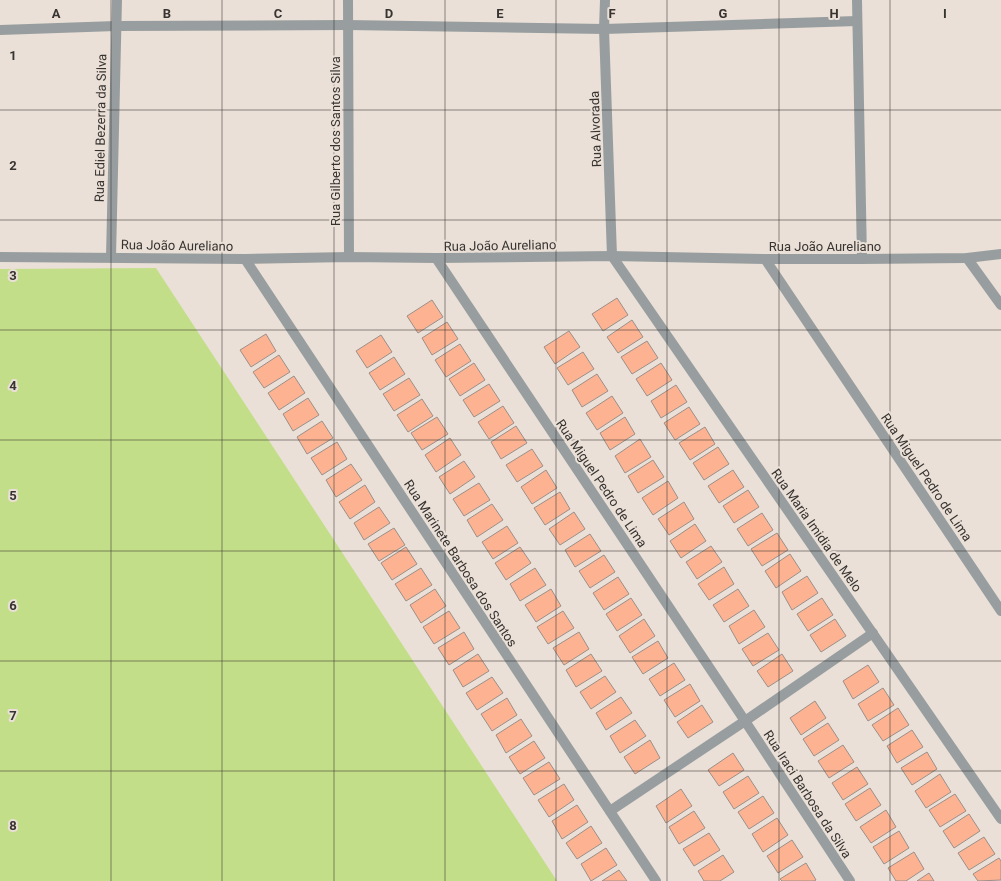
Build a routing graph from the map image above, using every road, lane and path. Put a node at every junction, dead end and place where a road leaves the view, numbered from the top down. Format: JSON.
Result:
{"nodes":[{"id":1,"x":116,"y":0,"type":"edge"},
{"id":2,"x":348,"y":0,"type":"edge"},
{"id":3,"x":605,"y":0,"type":"edge"},
{"id":4,"x":857,"y":0,"type":"edge"},
{"id":5,"x":857,"y":21,"type":"junction"},
{"id":6,"x":347,"y":25,"type":"junction"},
{"id":7,"x":116,"y":26,"type":"junction"},
{"id":8,"x":604,"y":29,"type":"junction"},
{"id":9,"x":0,"y":30,"type":"edge"},
{"id":10,"x":1001,"y":254,"type":"edge"},
{"id":11,"x":0,"y":256,"type":"edge"},
{"id":12,"x":612,"y":256,"type":"junction"},
{"id":13,"x":110,"y":257,"type":"junction"},
{"id":14,"x":349,"y":257,"type":"junction"},
{"id":15,"x":436,"y":258,"type":"junction"},
{"id":16,"x":967,"y":258,"type":"junction"},
{"id":17,"x":245,"y":259,"type":"junction"},
{"id":18,"x":765,"y":259,"type":"junction"},
{"id":19,"x":862,"y":259,"type":"junction"},
{"id":20,"x":1001,"y":305,"type":"edge"},
{"id":21,"x":1001,"y":611,"type":"edge"},
{"id":22,"x":873,"y":634,"type":"junction"},
{"id":23,"x":745,"y":721,"type":"junction"},
{"id":24,"x":610,"y":811,"type":"junction"},
{"id":25,"x":1001,"y":819,"type":"edge"},
{"id":26,"x":656,"y":881,"type":"edge"},
{"id":27,"x":850,"y":881,"type":"edge"}],
"edges":[{"from":1,"to":7,"type":"street","name":"Rua Ediel Bezerra da Silva"},
{"from":2,"to":6,"type":"street","name":"Rua Gilberto dos Santos Silva"},
{"from":3,"to":8,"type":"street","name":"Rua Alvorada"},
{"from":4,"to":5,"type":"street"},
{"from":5,"to":8,"type":"street"},
{"from":5,"to":19,"type":"street"},
{"from":6,"to":7,"type":"street"},
{"from":6,"to":8,"type":"street"},
{"from":6,"to":14,"type":"street","name":"Rua Gilberto dos Santos Silva"},
{"from":7,"to":9,"type":"street"},
{"from":7,"to":13,"type":"street","name":"Rua Ediel Bezerra da Silva"},
{"from":8,"to":12,"type":"street","name":"Rua Alvorada"},
{"from":10,"to":16,"type":"street","name":"Rua João Aureliano"},
{"from":11,"to":13,"type":"street","name":"Rua João Aureliano"},
{"from":12,"to":15,"type":"street","name":"Rua João Aureliano"},
{"from":12,"to":18,"type":"street","name":"Rua João Aureliano"},
{"from":12,"to":22,"type":"street","name":"Rua Maria Imidia de Melo"},
{"from":13,"to":17,"type":"street","name":"Rua João Aureliano"},
{"from":14,"to":15,"type":"street","name":"Rua João Aureliano"},
{"from":14,"to":17,"type":"street","name":"Rua João Aureliano"},
{"from":15,"to":23,"type":"street","name":"Rua Miguel Pedro de Lima"},
{"from":16,"to":19,"type":"street","name":"Rua João Aureliano"},
{"from":16,"to":20,"type":"street"},
{"from":17,"to":24,"type":"street","name":"Rua Marinete Barbosa dos Santos"},
{"from":18,"to":19,"type":"street","name":"Rua João Aureliano"},
{"from":18,"to":21,"type":"street","name":"Rua Miguel Pedro de Lima"},
{"from":22,"to":23,"type":"street"},
{"from":22,"to":25,"type":"street","name":"Rua Maria Imidia de Melo"},
{"from":23,"to":24,"type":"street"},
{"from":23,"to":27,"type":"street","name":"Rua Iraci Barbosa da Silva"},
{"from":24,"to":26,"type":"street","name":"Rua Marinete Barbosa dos Santos"}]}
